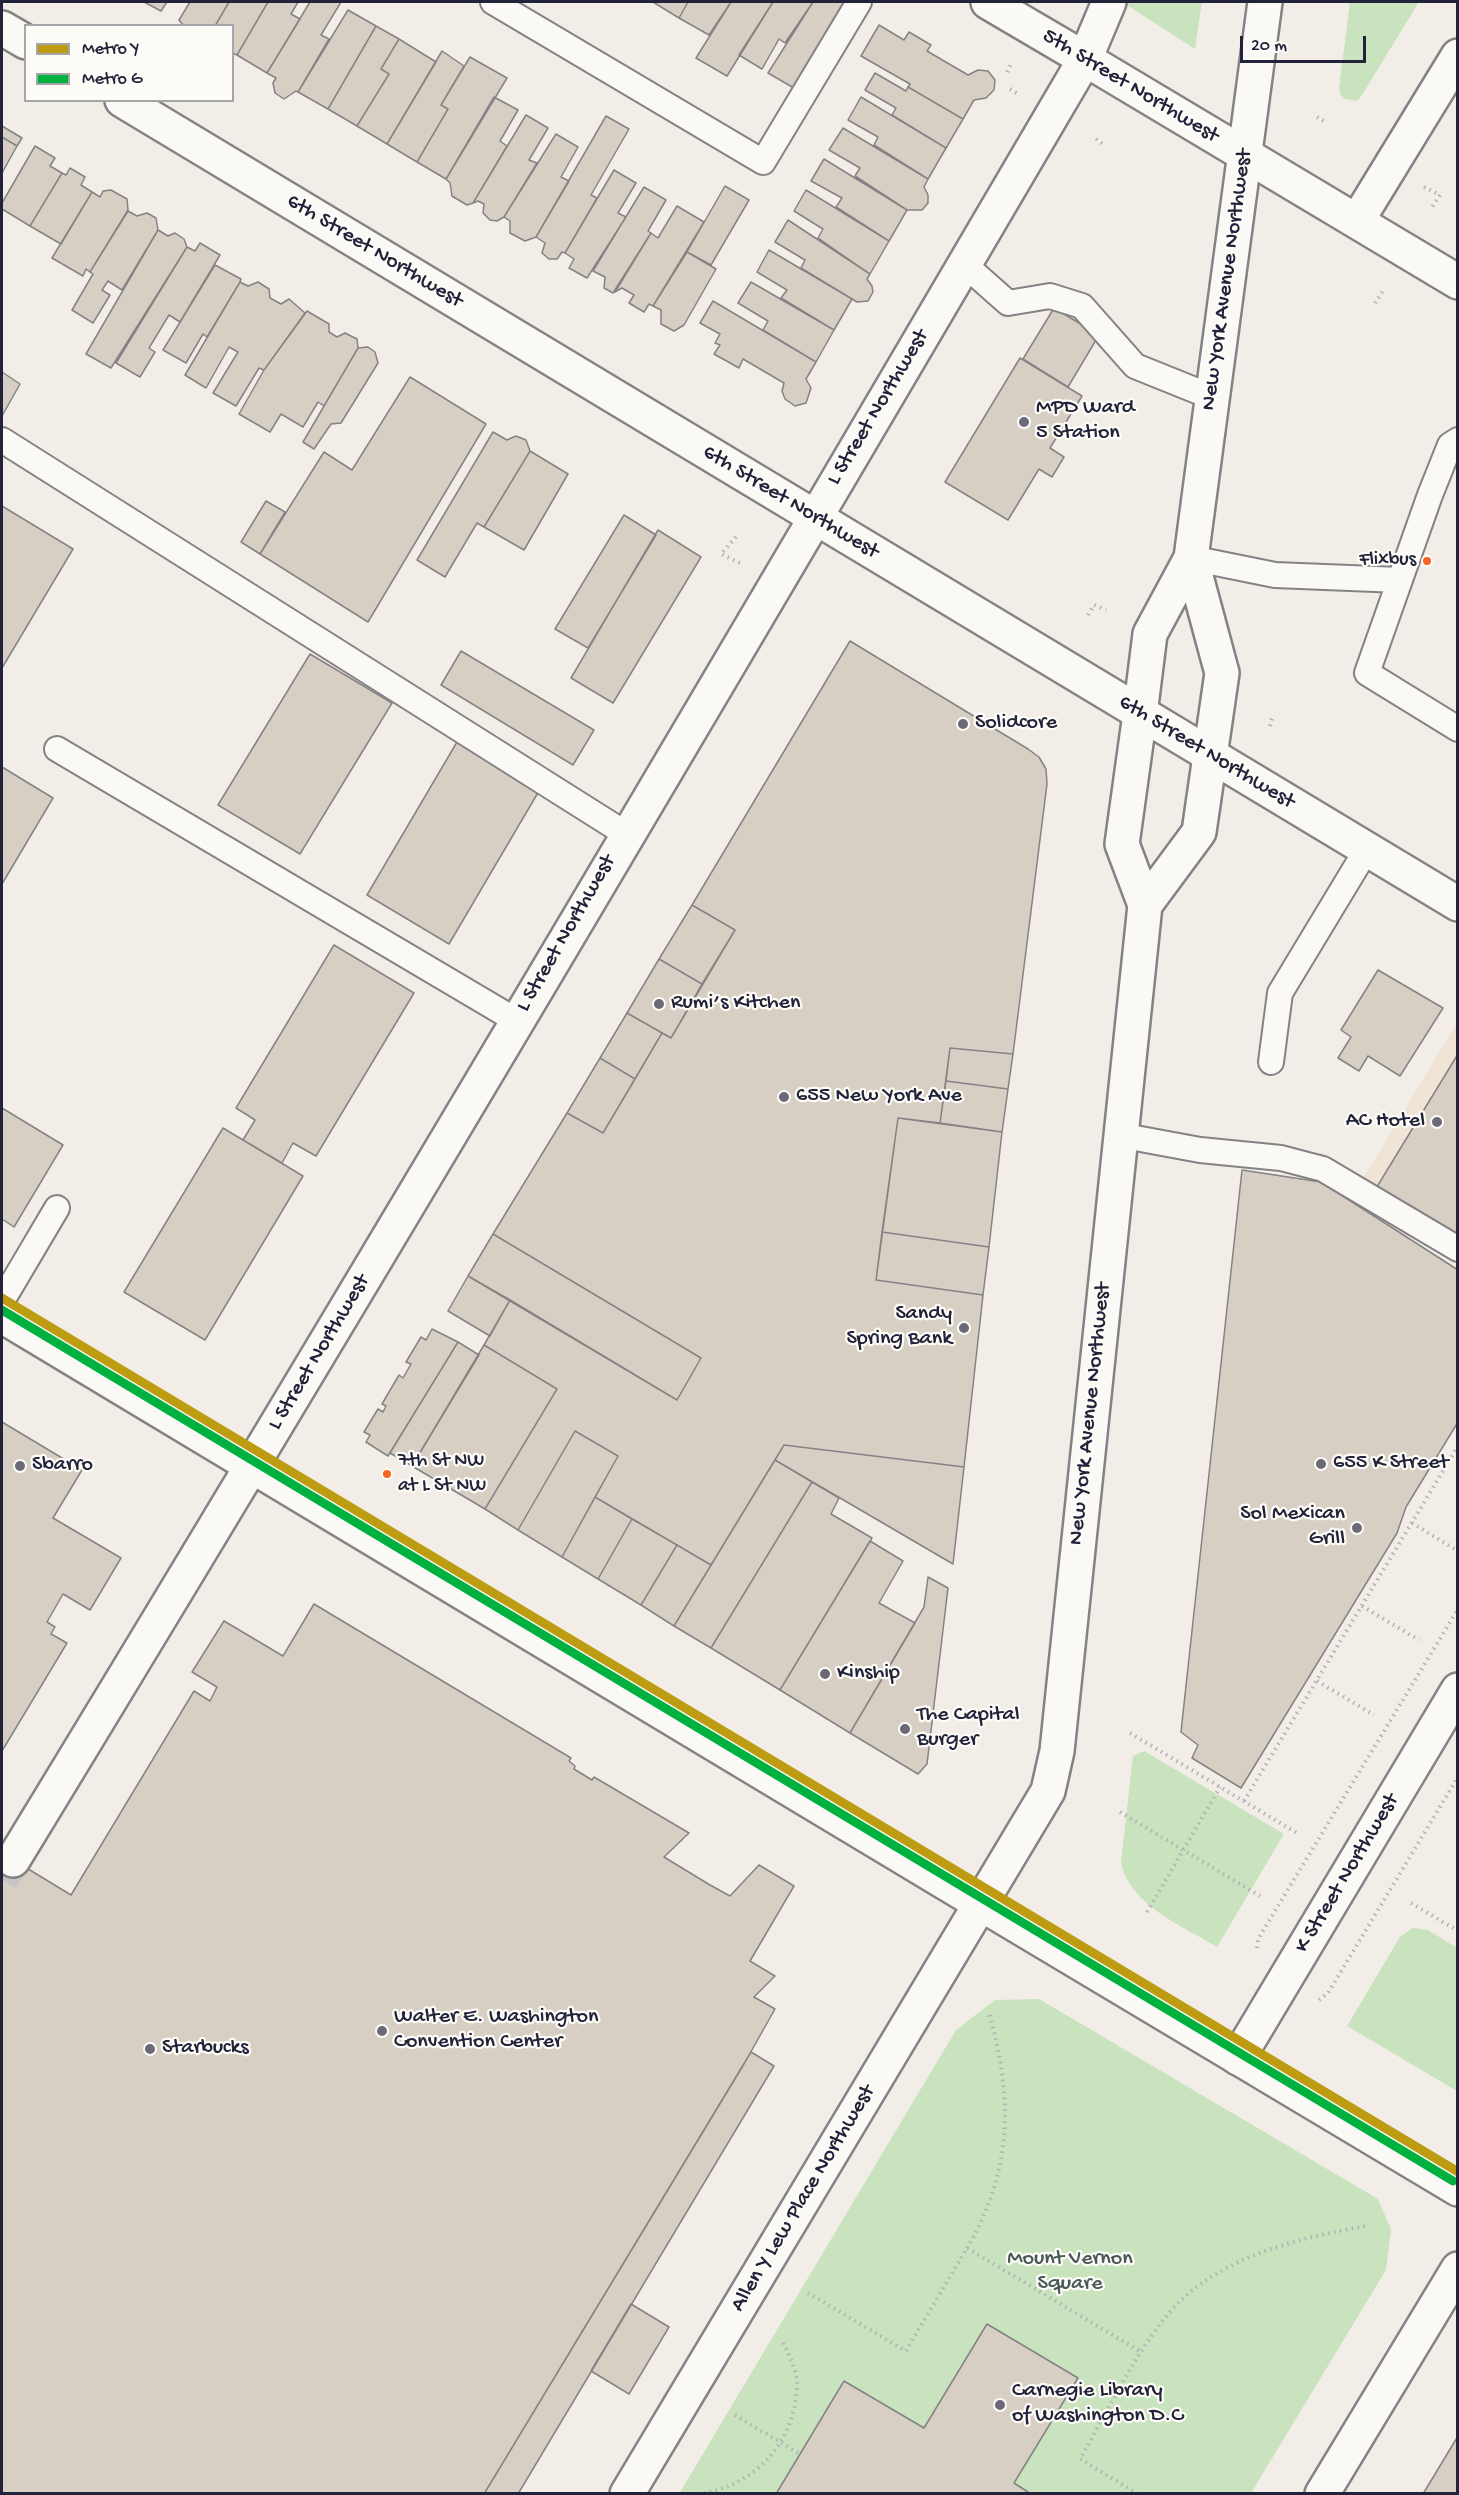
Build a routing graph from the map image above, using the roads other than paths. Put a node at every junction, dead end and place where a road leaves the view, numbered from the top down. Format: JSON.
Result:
{"nodes":[{"id":1,"x":494,"y":2,"type":"edge"},
{"id":2,"x":859,"y":2,"type":"edge"},
{"id":3,"x":988,"y":2,"type":"edge"},
{"id":4,"x":1109,"y":2,"type":"edge"},
{"id":5,"x":1264,"y":2,"type":"edge"},
{"id":6,"x":2,"y":28,"type":"edge"},
{"id":7,"x":24,"y":41,"type":"edge"},
{"id":8,"x":1458,"y":56,"type":"edge"},
{"id":9,"x":1085,"y":59,"type":"junction"},
{"id":10,"x":125,"y":102,"type":"edge"},
{"id":11,"x":1244,"y":155,"type":"junction"},
{"id":12,"x":1357,"y":221,"type":"junction"},
{"id":13,"x":964,"y":264,"type":"junction"},
{"id":14,"x":1458,"y":282,"type":"edge"},
{"id":15,"x":1212,"y":397,"type":"junction"},
{"id":16,"x":2,"y":440,"type":"edge"},
{"id":17,"x":1458,"y":440,"type":"edge"},
{"id":18,"x":814,"y":517,"type":"junction"},
{"id":19,"x":1191,"y":558,"type":"junction"},
{"id":20,"x":1400,"y":580,"type":"junction"},
{"id":21,"x":1140,"y":714,"type":"junction"},
{"id":22,"x":1458,"y":729,"type":"edge"},
{"id":23,"x":57,"y":749,"type":"dead end"},
{"id":24,"x":1210,"y":756,"type":"junction"},
{"id":25,"x":626,"y":834,"type":"junction"},
{"id":26,"x":1366,"y":849,"type":"junction"},
{"id":27,"x":1458,"y":904,"type":"edge"},
{"id":28,"x":1145,"y":905,"type":"junction"},
{"id":29,"x":516,"y":1021,"type":"junction"},
{"id":30,"x":1271,"y":1062,"type":"dead end"},
{"id":31,"x":1119,"y":1135,"type":"junction"},
{"id":32,"x":57,"y":1208,"type":"dead end"},
{"id":33,"x":1458,"y":1249,"type":"edge"},
{"id":34,"x":2,"y":1301,"type":"edge"},
{"id":35,"x":2,"y":1316,"type":"edge"},
{"id":36,"x":252,"y":1467,"type":"junction"},
{"id":37,"x":1458,"y":1690,"type":"edge"},
{"id":38,"x":13,"y":1860,"type":"tunnel mouth"},
{"id":39,"x":981,"y":1904,"type":"junction"},
{"id":40,"x":1238,"y":2058,"type":"junction"},
{"id":41,"x":1458,"y":2189,"type":"edge"},
{"id":42,"x":1458,"y":2269,"type":"edge"},
{"id":43,"x":627,"y":2493,"type":"edge"},
{"id":44,"x":1322,"y":2493,"type":"edge"}],
"edges":[{"from":1,"to":2,"type":"lane"},
{"from":3,"to":9,"type":"main road","name":"5th Street Northwest"},
{"from":4,"to":9,"type":"main road","name":"L Street Northwest"},
{"from":5,"to":11,"type":"main road","name":"New York Avenue Northwest"},
{"from":6,"to":7,"type":"main road"},
{"from":8,"to":12,"type":"main road"},
{"from":9,"to":11,"type":"main road","name":"5th Street Northwest"},
{"from":9,"to":13,"type":"main road","name":"L Street Northwest"},
{"from":10,"to":18,"type":"main road","name":"6th Street Northwest"},
{"from":11,"to":12,"type":"main road","name":"5th Street Northwest"},
{"from":11,"to":15,"type":"main road","name":"New York Avenue Northwest"},
{"from":12,"to":14,"type":"main road","name":"5th Street Northwest"},
{"from":13,"to":15,"type":"lane"},
{"from":13,"to":18,"type":"main road","name":"L Street Northwest"},
{"from":15,"to":19,"type":"main road","name":"New York Avenue Northwest"},
{"from":16,"to":25,"type":"lane"},
{"from":17,"to":20,"type":"lane"},
{"from":18,"to":21,"type":"main road","name":"6th Street Northwest"},
{"from":18,"to":25,"type":"main road","name":"L Street Northwest"},
{"from":19,"to":20,"type":"lane"},
{"from":19,"to":21,"type":"main road","name":"New York Avenue Northwest"},
{"from":19,"to":24,"type":"main road","name":"New York Avenue Northwest"},
{"from":20,"to":22,"type":"lane"},
{"from":21,"to":24,"type":"main road","name":"6th Street Northwest"},
{"from":21,"to":28,"type":"main road","name":"New York Avenue Northwest"},
{"from":23,"to":29,"type":"lane"},
{"from":24,"to":26,"type":"main road","name":"6th Street Northwest"},
{"from":24,"to":28,"type":"main road","name":"New York Avenue Northwest"},
{"from":25,"to":29,"type":"main road","name":"L Street Northwest"},
{"from":26,"to":27,"type":"main road","name":"6th Street Northwest"},
{"from":26,"to":30,"type":"lane"},
{"from":28,"to":31,"type":"main road","name":"New York Avenue Northwest"},
{"from":29,"to":36,"type":"main road","name":"L Street Northwest"},
{"from":31,"to":33,"type":"lane"},
{"from":31,"to":39,"type":"main road","name":"New York Avenue Northwest"},
{"from":32,"to":34,"type":"lane"},
{"from":35,"to":36,"type":"main road"},
{"from":36,"to":38,"type":"main road","name":"L Street Northwest"},
{"from":36,"to":39,"type":"main road"},
{"from":37,"to":40,"type":"main road","name":"K Street Northwest"},
{"from":39,"to":40,"type":"main road"},
{"from":39,"to":43,"type":"main road","name":"Allen Y Lew Place Northwest"},
{"from":40,"to":41,"type":"main road"},
{"from":42,"to":44,"type":"main road"}]}
